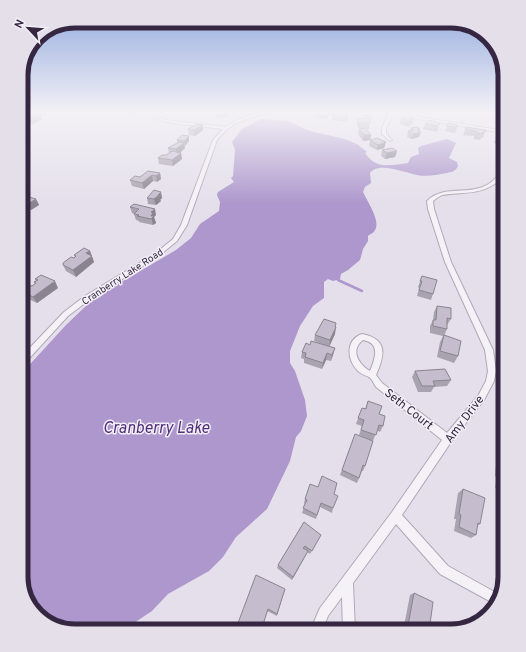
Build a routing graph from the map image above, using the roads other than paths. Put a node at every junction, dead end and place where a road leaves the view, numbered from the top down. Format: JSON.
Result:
{"nodes":[{"id":1,"x":214,"y":143,"type":"edge"},
{"id":2,"x":498,"y":178,"type":"edge"},
{"id":3,"x":495,"y":181,"type":"junction"},
{"id":4,"x":498,"y":182,"type":"edge"},
{"id":5,"x":28,"y":355,"type":"edge"},
{"id":6,"x":372,"y":375,"type":"junction"},
{"id":7,"x":448,"y":439,"type":"junction"},
{"id":8,"x":396,"y":516,"type":"junction"},
{"id":9,"x":347,"y":580,"type":"junction"},
{"id":10,"x":493,"y":597,"type":"edge"},
{"id":11,"x":319,"y":624,"type":"edge"},
{"id":12,"x":349,"y":624,"type":"edge"}],
"edges":[{"from":1,"to":5,"type":"street","name":"Cranberry Lake Road"},
{"from":2,"to":3,"type":"street","name":"Amy Drive"},
{"from":3,"to":4,"type":"street"},
{"from":3,"to":7,"type":"street","name":"Amy Drive"},
{"from":6,"to":6,"type":"street","name":"Seth Court"},
{"from":6,"to":7,"type":"street","name":"Seth Court"},
{"from":7,"to":8,"type":"street","name":"Amy Drive"},
{"from":8,"to":9,"type":"street","name":"Amy Drive"},
{"from":8,"to":10,"type":"street"},
{"from":9,"to":11,"type":"street","name":"Amy Drive"},
{"from":9,"to":12,"type":"street"}]}
